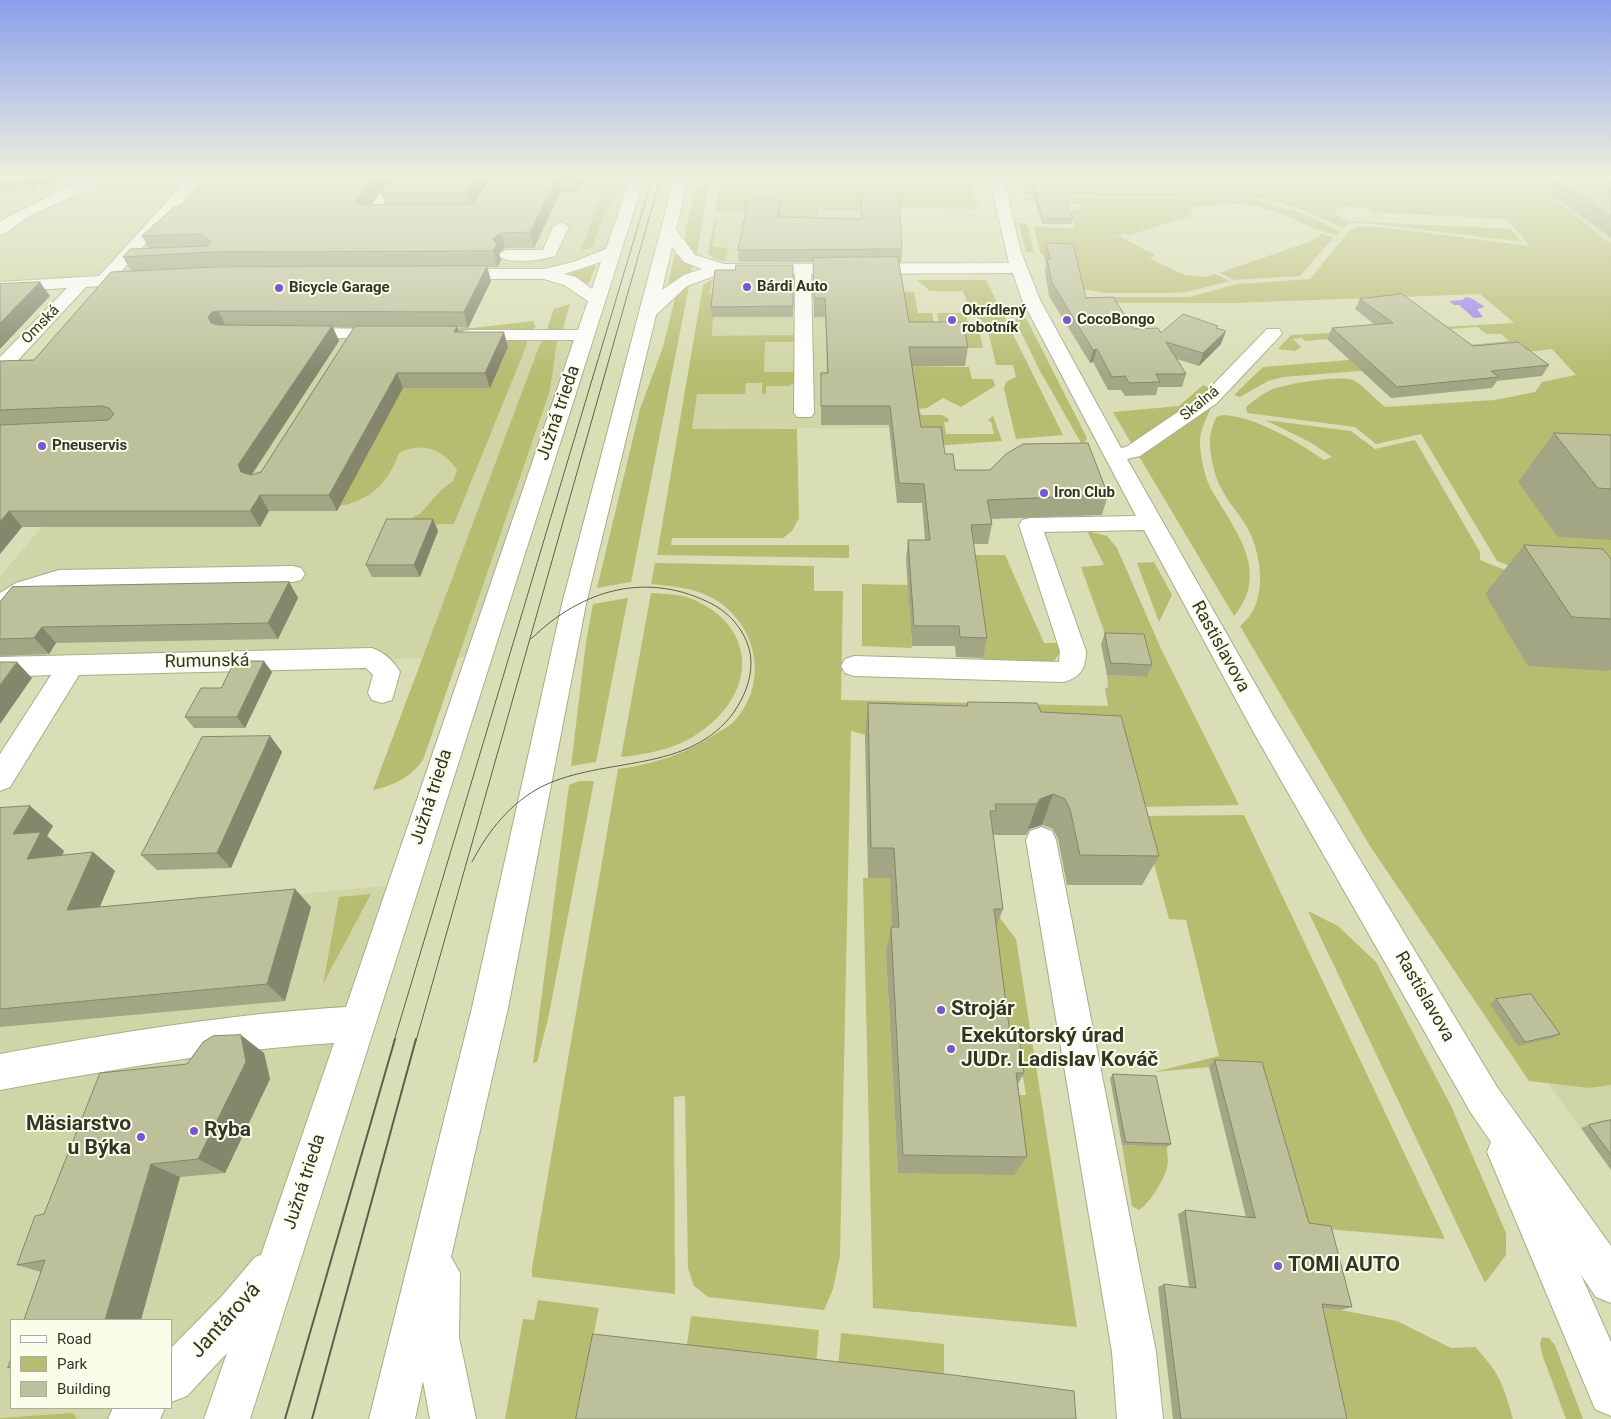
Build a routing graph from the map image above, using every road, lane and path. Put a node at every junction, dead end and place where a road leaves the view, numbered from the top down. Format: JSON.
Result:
{"nodes":[{"id":1,"x":138,"y":242,"type":"edge"},
{"id":2,"x":554,"y":242,"type":"edge"},
{"id":3,"x":615,"y":242,"type":"edge"},
{"id":4,"x":666,"y":242,"type":"edge"},
{"id":5,"x":676,"y":242,"type":"edge"},
{"id":6,"x":1012,"y":242,"type":"edge"},
{"id":7,"x":612,"y":252,"type":"junction"},
{"id":8,"x":493,"y":255,"type":"edge"},
{"id":9,"x":123,"y":259,"type":"junction"},
{"id":10,"x":142,"y":259,"type":"edge"},
{"id":11,"x":803,"y":268,"type":"junction"},
{"id":12,"x":1018,"y":268,"type":"junction"},
{"id":13,"x":724,"y":269,"type":"junction"},
{"id":14,"x":432,"y":274,"type":"edge"},
{"id":15,"x":544,"y":274,"type":"junction"},
{"id":16,"x":152,"y":278,"type":"edge"},
{"id":17,"x":104,"y":281,"type":"junction"},
{"id":18,"x":82,"y":282,"type":"junction"},
{"id":19,"x":0,"y":287,"type":"edge"},
{"id":20,"x":596,"y":299,"type":"junction"},
{"id":21,"x":648,"y":313,"type":"junction"},
{"id":22,"x":285,"y":333,"type":"edge"},
{"id":23,"x":402,"y":334,"type":"edge"},
{"id":24,"x":451,"y":334,"type":"edge"},
{"id":25,"x":1273,"y":334,"type":"dead end"},
{"id":26,"x":585,"y":335,"type":"junction"},
{"id":27,"x":0,"y":368,"type":"edge"},
{"id":28,"x":804,"y":413,"type":"dead end"},
{"id":29,"x":1114,"y":456,"type":"junction"},
{"id":30,"x":1151,"y":524,"type":"junction"},
{"id":31,"x":293,"y":574,"type":"dead end"},
{"id":32,"x":0,"y":604,"type":"edge"},
{"id":33,"x":72,"y":665,"type":"junction"},
{"id":34,"x":854,"y":666,"type":"dead end"},
{"id":35,"x":0,"y":667,"type":"edge"},
{"id":36,"x":382,"y":693,"type":"dead end"},
{"id":37,"x":0,"y":779,"type":"edge"},
{"id":38,"x":1041,"y":840,"type":"edge"},
{"id":39,"x":358,"y":1024,"type":"junction"},
{"id":40,"x":0,"y":1072,"type":"edge"},
{"id":41,"x":1484,"y":1100,"type":"junction"},
{"id":42,"x":442,"y":1214,"type":"junction"},
{"id":43,"x":279,"y":1261,"type":"junction"},
{"id":44,"x":1611,"y":1282,"type":"edge"},
{"id":45,"x":172,"y":1379,"type":"edge"},
{"id":46,"x":1609,"y":1391,"type":"edge"},
{"id":47,"x":141,"y":1409,"type":"edge"},
{"id":48,"x":131,"y":1419,"type":"edge"},
{"id":49,"x":227,"y":1419,"type":"edge"},
{"id":50,"x":392,"y":1419,"type":"edge"},
{"id":51,"x":452,"y":1419,"type":"edge"},
{"id":52,"x":1140,"y":1419,"type":"edge"}],
"edges":[{"from":1,"to":9,"type":"street"},
{"from":2,"to":8,"type":"street"},
{"from":3,"to":7,"type":"street","name":"Južná trieda"},
{"from":4,"to":21,"type":"street"},
{"from":5,"to":13,"type":"street"},
{"from":6,"to":12,"type":"street","name":"Rastislavova"},
{"from":7,"to":15,"type":"street"},
{"from":7,"to":20,"type":"street","name":"Južná trieda"},
{"from":9,"to":10,"type":"street"},
{"from":9,"to":17,"type":"street"},
{"from":11,"to":12,"type":"street"},
{"from":11,"to":13,"type":"street"},
{"from":11,"to":28,"type":"street"},
{"from":12,"to":29,"type":"street","name":"Rastislavova"},
{"from":13,"to":21,"type":"street"},
{"from":14,"to":15,"type":"street"},
{"from":15,"to":20,"type":"street"},
{"from":16,"to":17,"type":"street"},
{"from":17,"to":18,"type":"street"},
{"from":18,"to":19,"type":"street"},
{"from":18,"to":27,"type":"street","name":"Omská"},
{"from":20,"to":26,"type":"street","name":"Južná trieda"},
{"from":21,"to":42,"type":"street"},
{"from":22,"to":23,"type":"street"},
{"from":24,"to":26,"type":"street"},
{"from":25,"to":29,"type":"street","name":"Skalná"},
{"from":26,"to":39,"type":"street","name":"Južná trieda"},
{"from":29,"to":30,"type":"street","name":"Rastislavova"},
{"from":30,"to":34,"type":"street"},
{"from":30,"to":41,"type":"street","name":"Rastislavova"},
{"from":31,"to":32,"type":"street"},
{"from":33,"to":35,"type":"street","name":"Rumunská"},
{"from":33,"to":36,"type":"street","name":"Rumunská"},
{"from":33,"to":37,"type":"street"},
{"from":38,"to":52,"type":"street"},
{"from":39,"to":40,"type":"street"},
{"from":39,"to":43,"type":"street","name":"Južná trieda"},
{"from":41,"to":44,"type":"street","name":"Rastislavova"},
{"from":41,"to":46,"type":"street","name":"Rastislavova"},
{"from":42,"to":50,"type":"street"},
{"from":42,"to":51,"type":"street"},
{"from":43,"to":45,"type":"street","name":"Jantárová"},
{"from":43,"to":49,"type":"street","name":"Južná trieda"},
{"from":47,"to":48,"type":"street"}]}
